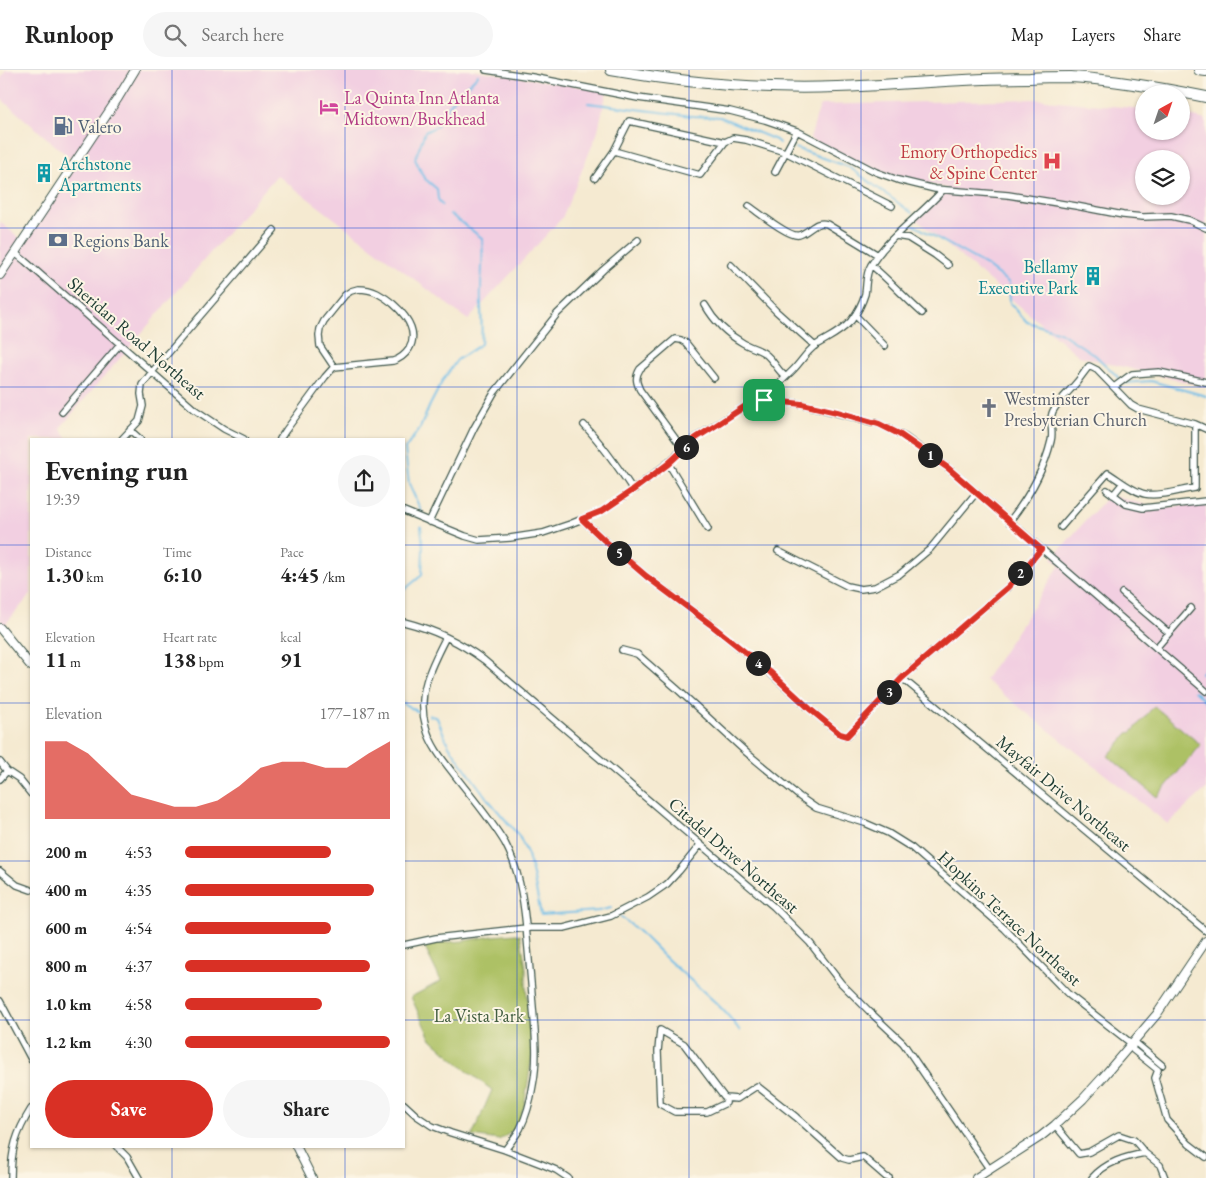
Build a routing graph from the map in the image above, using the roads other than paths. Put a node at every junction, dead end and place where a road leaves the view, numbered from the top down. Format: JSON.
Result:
{"nodes":[{"id":1,"x":135,"y":70,"type":"edge"},
{"id":2,"x":486,"y":70,"type":"edge"},
{"id":3,"x":611,"y":70,"type":"edge"},
{"id":4,"x":1199,"y":70,"type":"edge"},
{"id":5,"x":1206,"y":72,"type":"edge"},
{"id":6,"x":1206,"y":97,"type":"edge"},
{"id":7,"x":797,"y":131,"type":"junction"},
{"id":8,"x":726,"y":142,"type":"junction"},
{"id":9,"x":614,"y":151,"type":"junction"},
{"id":10,"x":785,"y":152,"type":"junction"},
{"id":11,"x":775,"y":172,"type":"dead end"},
{"id":12,"x":595,"y":178,"type":"dead end"},
{"id":13,"x":942,"y":190,"type":"junction"},
{"id":14,"x":749,"y":206,"type":"dead end"},
{"id":15,"x":892,"y":206,"type":"dead end"},
{"id":16,"x":1206,"y":228,"type":"edge"},
{"id":17,"x":274,"y":230,"type":"dead end"},
{"id":18,"x":896,"y":236,"type":"junction"},
{"id":19,"x":638,"y":240,"type":"dead end"},
{"id":20,"x":14,"y":254,"type":"junction"},
{"id":21,"x":878,"y":255,"type":"junction"},
{"id":22,"x":732,"y":265,"type":"dead end"},
{"id":23,"x":871,"y":265,"type":"junction"},
{"id":24,"x":948,"y":265,"type":"dead end"},
{"id":25,"x":0,"y":275,"type":"edge"},
{"id":26,"x":705,"y":305,"type":"dead end"},
{"id":27,"x":922,"y":312,"type":"dead end"},
{"id":28,"x":855,"y":315,"type":"junction"},
{"id":29,"x":120,"y":344,"type":"junction"},
{"id":30,"x":815,"y":346,"type":"junction"},
{"id":31,"x":885,"y":346,"type":"dead end"},
{"id":32,"x":334,"y":367,"type":"junction"},
{"id":33,"x":152,"y":372,"type":"junction"},
{"id":34,"x":785,"y":376,"type":"junction"},
{"id":35,"x":714,"y":378,"type":"dead end"},
{"id":36,"x":1206,"y":382,"type":"edge"},
{"id":37,"x":1114,"y":387,"type":"junction"},
{"id":38,"x":764,"y":400,"type":"junction"},
{"id":39,"x":62,"y":412,"type":"dead end"},
{"id":40,"x":1194,"y":424,"type":"junction"},
{"id":41,"x":584,"y":425,"type":"dead end"},
{"id":42,"x":1206,"y":429,"type":"edge"},
{"id":43,"x":130,"y":430,"type":"junction"},
{"id":44,"x":123,"y":438,"type":"edge"},
{"id":45,"x":139,"y":438,"type":"edge"},
{"id":46,"x":242,"y":438,"type":"edge"},
{"id":47,"x":281,"y":438,"type":"edge"},
{"id":48,"x":683,"y":449,"type":"junction"},
{"id":49,"x":668,"y":464,"type":"junction"},
{"id":50,"x":1123,"y":482,"type":"junction"},
{"id":51,"x":633,"y":490,"type":"junction"},
{"id":52,"x":1107,"y":490,"type":"dead end"},
{"id":53,"x":976,"y":493,"type":"junction"},
{"id":54,"x":1113,"y":495,"type":"junction"},
{"id":55,"x":1206,"y":501,"type":"edge"},
{"id":56,"x":405,"y":511,"type":"edge"},
{"id":57,"x":582,"y":519,"type":"junction"},
{"id":58,"x":429,"y":522,"type":"junction"},
{"id":59,"x":1009,"y":522,"type":"junction"},
{"id":60,"x":1061,"y":527,"type":"dead end"},
{"id":61,"x":708,"y":529,"type":"dead end"},
{"id":62,"x":1041,"y":549,"type":"junction"},
{"id":63,"x":778,"y":551,"type":"dead end"},
{"id":64,"x":1122,"y":593,"type":"dead end"},
{"id":65,"x":1191,"y":608,"type":"dead end"},
{"id":66,"x":405,"y":622,"type":"edge"},
{"id":67,"x":1,"y":633,"type":"edge"},
{"id":68,"x":1169,"y":633,"type":"junction"},
{"id":69,"x":446,"y":637,"type":"junction"},
{"id":70,"x":1156,"y":648,"type":"junction"},
{"id":71,"x":622,"y":650,"type":"dead end"},
{"id":72,"x":30,"y":665,"type":"edge"},
{"id":73,"x":902,"y":678,"type":"junction"},
{"id":74,"x":1205,"y":687,"type":"edge"},
{"id":75,"x":0,"y":762,"type":"edge"},
{"id":76,"x":7,"y":771,"type":"junction"},
{"id":77,"x":0,"y":779,"type":"edge"},
{"id":78,"x":30,"y":793,"type":"edge"},
{"id":79,"x":700,"y":845,"type":"junction"},
{"id":80,"x":0,"y":871,"type":"edge"},
{"id":81,"x":30,"y":890,"type":"edge"},
{"id":82,"x":526,"y":928,"type":"junction"},
{"id":83,"x":1206,"y":931,"type":"edge"},
{"id":84,"x":1206,"y":941,"type":"edge"},
{"id":85,"x":405,"y":945,"type":"edge"},
{"id":86,"x":0,"y":1001,"type":"edge"},
{"id":87,"x":1132,"y":1044,"type":"junction"},
{"id":88,"x":30,"y":1057,"type":"edge"},
{"id":89,"x":726,"y":1098,"type":"junction"},
{"id":90,"x":405,"y":1105,"type":"edge"},
{"id":91,"x":30,"y":1111,"type":"edge"},
{"id":92,"x":1055,"y":1125,"type":"junction"},
{"id":93,"x":118,"y":1148,"type":"edge"},
{"id":94,"x":297,"y":1148,"type":"edge"},
{"id":95,"x":505,"y":1150,"type":"junction"},
{"id":96,"x":1145,"y":1152,"type":"junction"},
{"id":97,"x":1206,"y":1157,"type":"edge"},
{"id":98,"x":990,"y":1170,"type":"junction"},
{"id":99,"x":12,"y":1178,"type":"edge"},
{"id":100,"x":140,"y":1178,"type":"edge"},
{"id":101,"x":312,"y":1178,"type":"edge"},
{"id":102,"x":568,"y":1178,"type":"edge"},
{"id":103,"x":889,"y":1178,"type":"edge"},
{"id":104,"x":976,"y":1178,"type":"edge"},
{"id":105,"x":1092,"y":1178,"type":"edge"},
{"id":106,"x":1164,"y":1178,"type":"edge"}],
"edges":[{"from":1,"to":20,"type":"main road"},
{"from":2,"to":7,"type":"street"},
{"from":3,"to":6,"type":"highway"},
{"from":4,"to":5,"type":"highway"},
{"from":7,"to":10,"type":"street"},
{"from":7,"to":13,"type":"street"},
{"from":8,"to":9,"type":"street"},
{"from":8,"to":9,"type":"street"},
{"from":8,"to":10,"type":"street"},
{"from":9,"to":12,"type":"street"},
{"from":10,"to":11,"type":"street"},
{"from":10,"to":15,"type":"street"},
{"from":13,"to":16,"type":"street"},
{"from":13,"to":18,"type":"street"},
{"from":14,"to":21,"type":"street"},
{"from":17,"to":33,"type":"street"},
{"from":18,"to":21,"type":"street"},
{"from":18,"to":24,"type":"street"},
{"from":19,"to":58,"type":"street"},
{"from":20,"to":25,"type":"main road"},
{"from":20,"to":29,"type":"street","name":"Sheridan Road Northeast"},
{"from":21,"to":23,"type":"street"},
{"from":22,"to":30,"type":"street"},
{"from":23,"to":27,"type":"street"},
{"from":23,"to":28,"type":"street"},
{"from":26,"to":34,"type":"street"},
{"from":28,"to":30,"type":"street"},
{"from":28,"to":31,"type":"street"},
{"from":29,"to":33,"type":"street","name":"Sheridan Road Northeast"},
{"from":29,"to":39,"type":"street"},
{"from":30,"to":34,"type":"street"},
{"from":32,"to":32,"type":"street"},
{"from":32,"to":47,"type":"street"},
{"from":33,"to":43,"type":"street"},
{"from":33,"to":46,"type":"street","name":"Sheridan Road Northeast"},
{"from":34,"to":38,"type":"street"},
{"from":35,"to":48,"type":"street"},
{"from":36,"to":37,"type":"street"},
{"from":37,"to":40,"type":"street"},
{"from":37,"to":59,"type":"street"},
{"from":38,"to":48,"type":"street"},
{"from":38,"to":53,"type":"street"},
{"from":40,"to":42,"type":"street"},
{"from":40,"to":50,"type":"street"},
{"from":41,"to":51,"type":"street"},
{"from":43,"to":44,"type":"street"},
{"from":43,"to":45,"type":"street"},
{"from":48,"to":49,"type":"street"},
{"from":49,"to":51,"type":"street"},
{"from":49,"to":61,"type":"street"},
{"from":50,"to":54,"type":"street"},
{"from":50,"to":60,"type":"street"},
{"from":51,"to":57,"type":"street"},
{"from":52,"to":54,"type":"street"},
{"from":53,"to":59,"type":"street"},
{"from":53,"to":63,"type":"street"},
{"from":54,"to":55,"type":"street"},
{"from":56,"to":58,"type":"street"},
{"from":57,"to":58,"type":"street"},
{"from":57,"to":73,"type":"street"},
{"from":59,"to":62,"type":"street"},
{"from":62,"to":70,"type":"street"},
{"from":62,"to":73,"type":"street"},
{"from":64,"to":68,"type":"street"},
{"from":65,"to":68,"type":"street"},
{"from":66,"to":69,"type":"street","name":"Citadel Drive Northeast"},
{"from":67,"to":72,"type":"main road"},
{"from":68,"to":70,"type":"street"},
{"from":69,"to":79,"type":"street","name":"Citadel Drive Northeast"},
{"from":69,"to":82,"type":"street"},
{"from":70,"to":74,"type":"street"},
{"from":71,"to":87,"type":"street","name":"Hopkins Terrace Northeast"},
{"from":73,"to":83,"type":"street","name":"Mayfair Drive Northeast"},
{"from":75,"to":76,"type":"street"},
{"from":76,"to":77,"type":"street"},
{"from":76,"to":78,"type":"street"},
{"from":79,"to":82,"type":"street"},
{"from":79,"to":98,"type":"street","name":"Citadel Drive Northeast"},
{"from":80,"to":81,"type":"street"},
{"from":82,"to":85,"type":"street"},
{"from":82,"to":95,"type":"street"},
{"from":84,"to":87,"type":"main road"},
{"from":86,"to":88,"type":"street"},
{"from":87,"to":92,"type":"main road"},
{"from":87,"to":97,"type":"street","name":"Hopkins Terrace Northeast"},
{"from":89,"to":89,"type":"street"},
{"from":89,"to":103,"type":"street"},
{"from":90,"to":95,"type":"street"},
{"from":91,"to":99,"type":"street"},
{"from":92,"to":96,"type":"street"},
{"from":92,"to":98,"type":"main road"},
{"from":93,"to":100,"type":"street"},
{"from":94,"to":101,"type":"main road"},
{"from":95,"to":102,"type":"street"},
{"from":96,"to":105,"type":"street"},
{"from":96,"to":106,"type":"street"},
{"from":98,"to":104,"type":"main road"}]}
